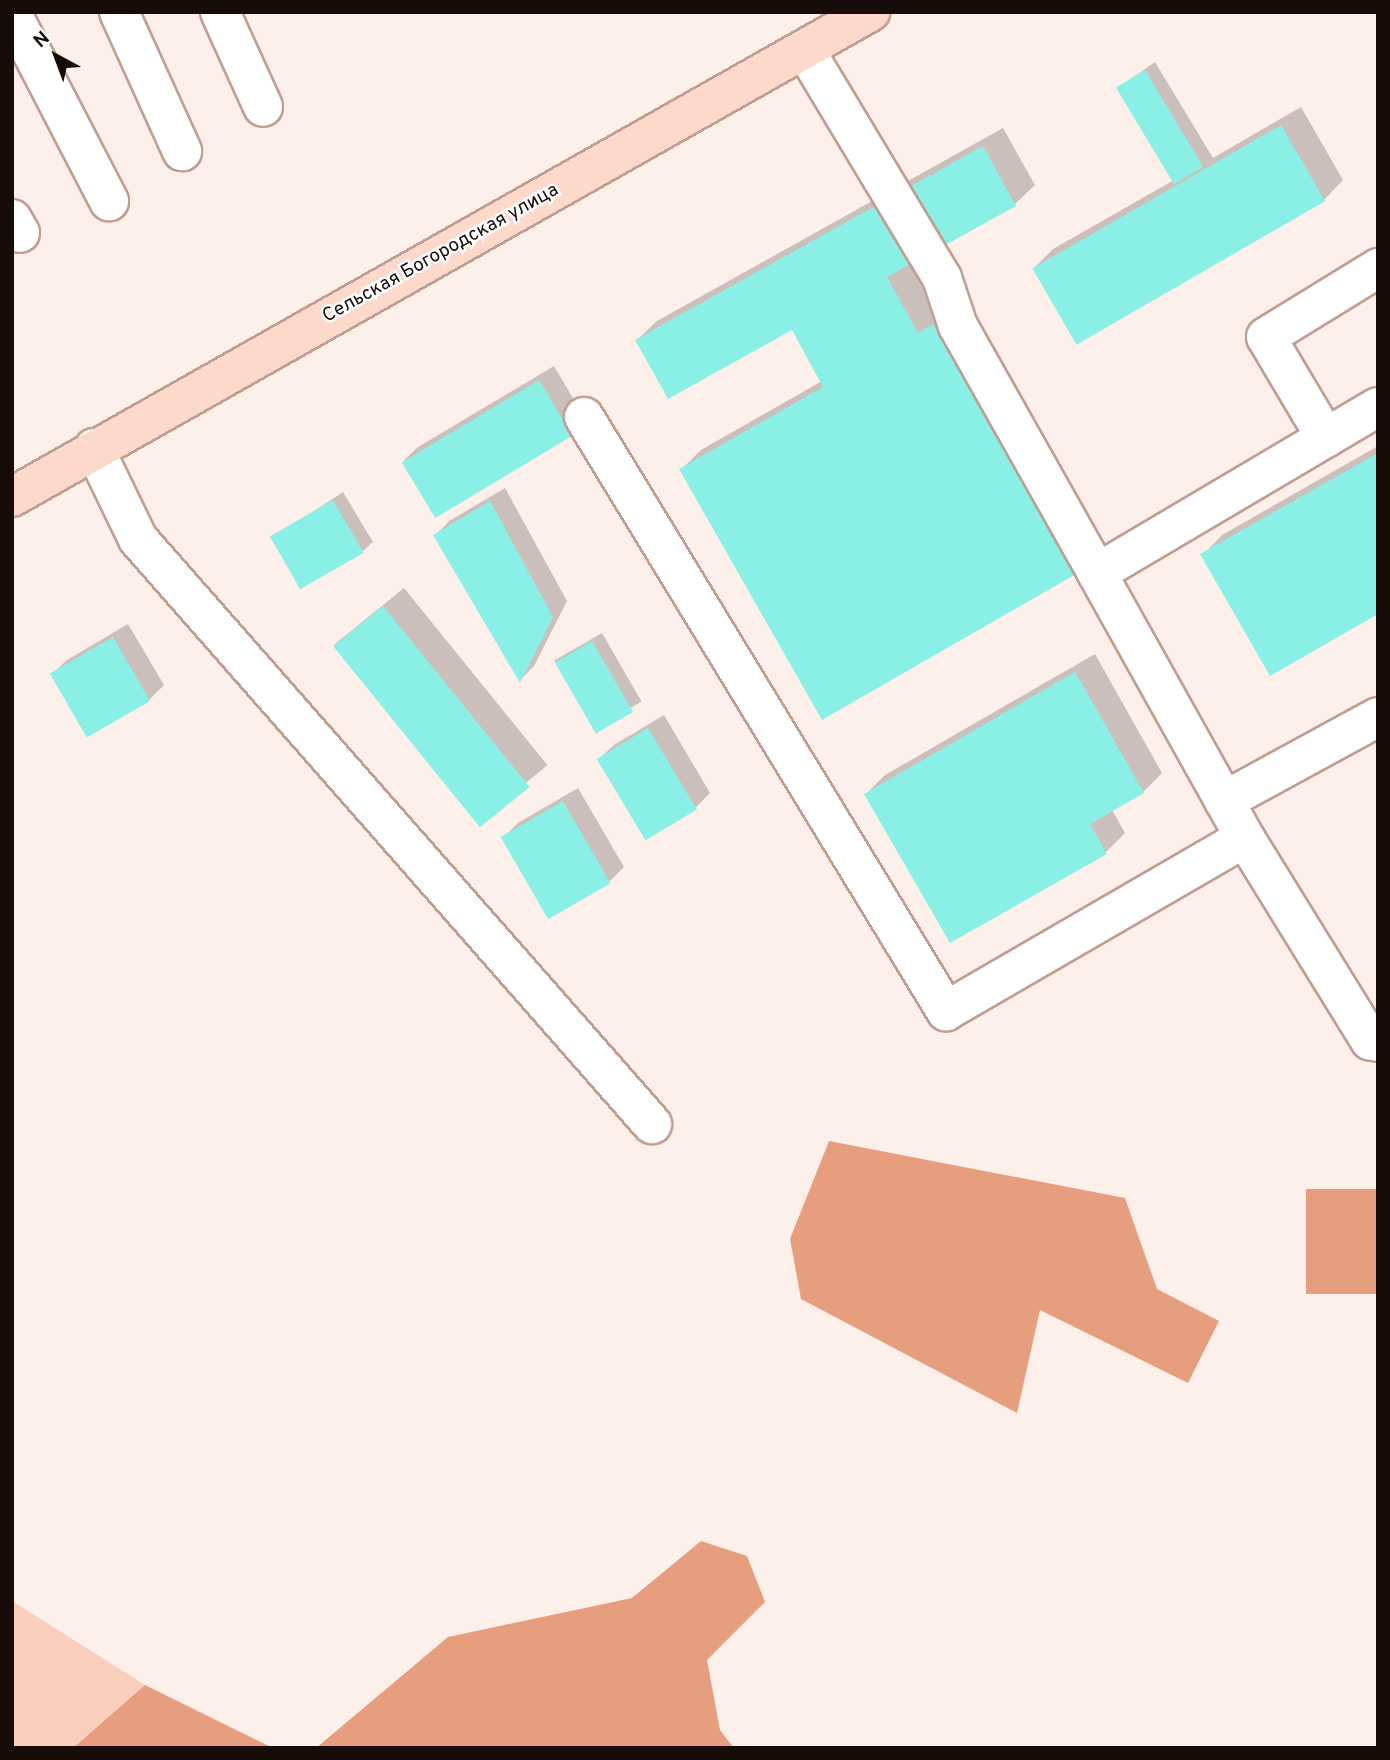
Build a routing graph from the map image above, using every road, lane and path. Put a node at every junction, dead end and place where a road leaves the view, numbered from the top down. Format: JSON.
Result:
{"nodes":[{"id":1,"x":120,"y":12,"type":"edge"},
{"id":2,"x":220,"y":12,"type":"edge"},
{"id":3,"x":870,"y":12,"type":"edge"},
{"id":4,"x":12,"y":14,"type":"edge"},
{"id":5,"x":806,"y":50,"type":"junction"},
{"id":6,"x":263,"y":107,"type":"dead end"},
{"id":7,"x":182,"y":151,"type":"dead end"},
{"id":8,"x":109,"y":201,"type":"dead end"},
{"id":9,"x":1378,"y":268,"type":"edge"},
{"id":10,"x":1378,"y":407,"type":"edge"},
{"id":11,"x":584,"y":417,"type":"dead end"},
{"id":12,"x":1326,"y":438,"type":"junction"},
{"id":13,"x":94,"y":448,"type":"junction"},
{"id":14,"x":12,"y":497,"type":"edge"},
{"id":15,"x":1097,"y":573,"type":"junction"},
{"id":16,"x":1378,"y":717,"type":"edge"},
{"id":17,"x":1224,"y":801,"type":"junction"},
{"id":18,"x":1245,"y":838,"type":"junction"},
{"id":19,"x":1378,"y":1042,"type":"edge"},
{"id":20,"x":652,"y":1124,"type":"dead end"}],
"edges":[{"from":1,"to":7,"type":"street"},
{"from":2,"to":6,"type":"street"},
{"from":3,"to":5,"type":"main road","name":"Сельская Богородская улица"},
{"from":4,"to":8,"type":"street"},
{"from":5,"to":13,"type":"main road","name":"Сельская Богородская улица"},
{"from":5,"to":15,"type":"street"},
{"from":9,"to":12,"type":"street"},
{"from":10,"to":12,"type":"street"},
{"from":11,"to":18,"type":"street"},
{"from":12,"to":15,"type":"street"},
{"from":13,"to":14,"type":"main road","name":"Сельская Богородская улица"},
{"from":13,"to":20,"type":"street"},
{"from":15,"to":17,"type":"street"},
{"from":16,"to":17,"type":"street"},
{"from":17,"to":18,"type":"street"},
{"from":18,"to":19,"type":"street"}]}
